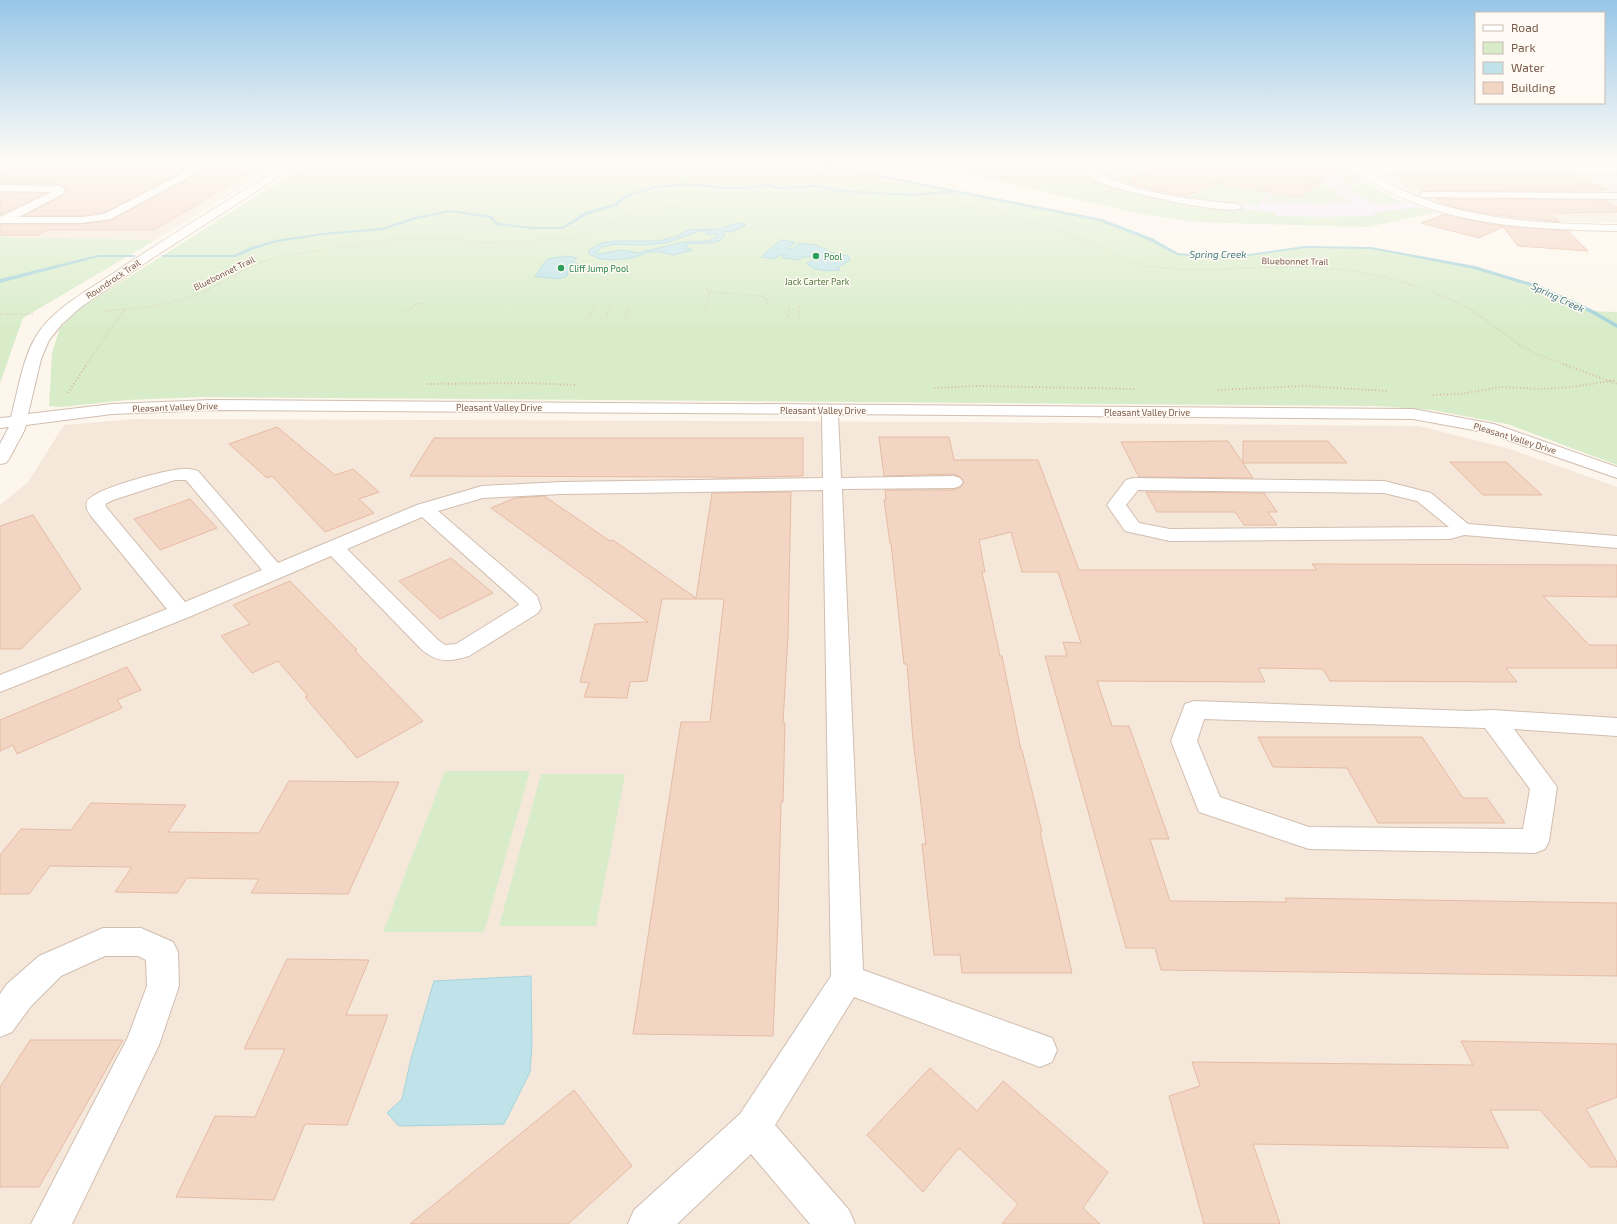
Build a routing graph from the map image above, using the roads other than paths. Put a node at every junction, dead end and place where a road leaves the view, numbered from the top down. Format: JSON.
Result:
{"nodes":[{"id":1,"x":106,"y":217,"type":"edge"},
{"id":2,"x":209,"y":217,"type":"edge"},
{"id":3,"x":1488,"y":217,"type":"edge"},
{"id":4,"x":1,"y":221,"type":"edge"},
{"id":5,"x":1617,"y":228,"type":"edge"},
{"id":6,"x":830,"y":410,"type":"junction"},
{"id":7,"x":20,"y":420,"type":"junction"},
{"id":8,"x":0,"y":423,"type":"edge"},
{"id":9,"x":0,"y":459,"type":"edge"},
{"id":10,"x":1617,"y":473,"type":"edge"},
{"id":11,"x":954,"y":482,"type":"dead end"},
{"id":12,"x":833,"y":484,"type":"junction"},
{"id":13,"x":424,"y":509,"type":"junction"},
{"id":14,"x":1463,"y":529,"type":"junction"},
{"id":15,"x":1617,"y":542,"type":"edge"},
{"id":16,"x":334,"y":547,"type":"junction"},
{"id":17,"x":275,"y":573,"type":"junction"},
{"id":18,"x":181,"y":612,"type":"junction"},
{"id":19,"x":0,"y":684,"type":"edge"},
{"id":20,"x":1492,"y":719,"type":"junction"},
{"id":21,"x":1617,"y":727,"type":"edge"},
{"id":22,"x":847,"y":979,"type":"junction"},
{"id":23,"x":0,"y":1021,"type":"edge"},
{"id":24,"x":1040,"y":1050,"type":"dead end"},
{"id":25,"x":753,"y":1127,"type":"junction"},
{"id":26,"x":51,"y":1224,"type":"edge"},
{"id":27,"x":648,"y":1224,"type":"edge"},
{"id":28,"x":835,"y":1224,"type":"edge"}],
"edges":[{"from":1,"to":4,"type":"street"},
{"from":2,"to":7,"type":"street","name":"Roundrock Trail"},
{"from":3,"to":5,"type":"street"},
{"from":6,"to":7,"type":"street","name":"Pleasant Valley Drive"},
{"from":6,"to":10,"type":"street","name":"Pleasant Valley Drive"},
{"from":6,"to":12,"type":"street"},
{"from":7,"to":8,"type":"street","name":"Pleasant Valley Drive"},
{"from":7,"to":9,"type":"street","name":"Roundrock Trail"},
{"from":11,"to":12,"type":"street"},
{"from":12,"to":13,"type":"street"},
{"from":12,"to":22,"type":"street"},
{"from":13,"to":16,"type":"street"},
{"from":13,"to":16,"type":"street"},
{"from":14,"to":14,"type":"street"},
{"from":14,"to":15,"type":"street"},
{"from":16,"to":17,"type":"street"},
{"from":17,"to":18,"type":"street"},
{"from":17,"to":18,"type":"street"},
{"from":18,"to":19,"type":"street"},
{"from":20,"to":20,"type":"street"},
{"from":20,"to":21,"type":"street"},
{"from":22,"to":24,"type":"street"},
{"from":22,"to":25,"type":"street"},
{"from":23,"to":26,"type":"street"},
{"from":25,"to":27,"type":"street"},
{"from":25,"to":28,"type":"street"}]}
